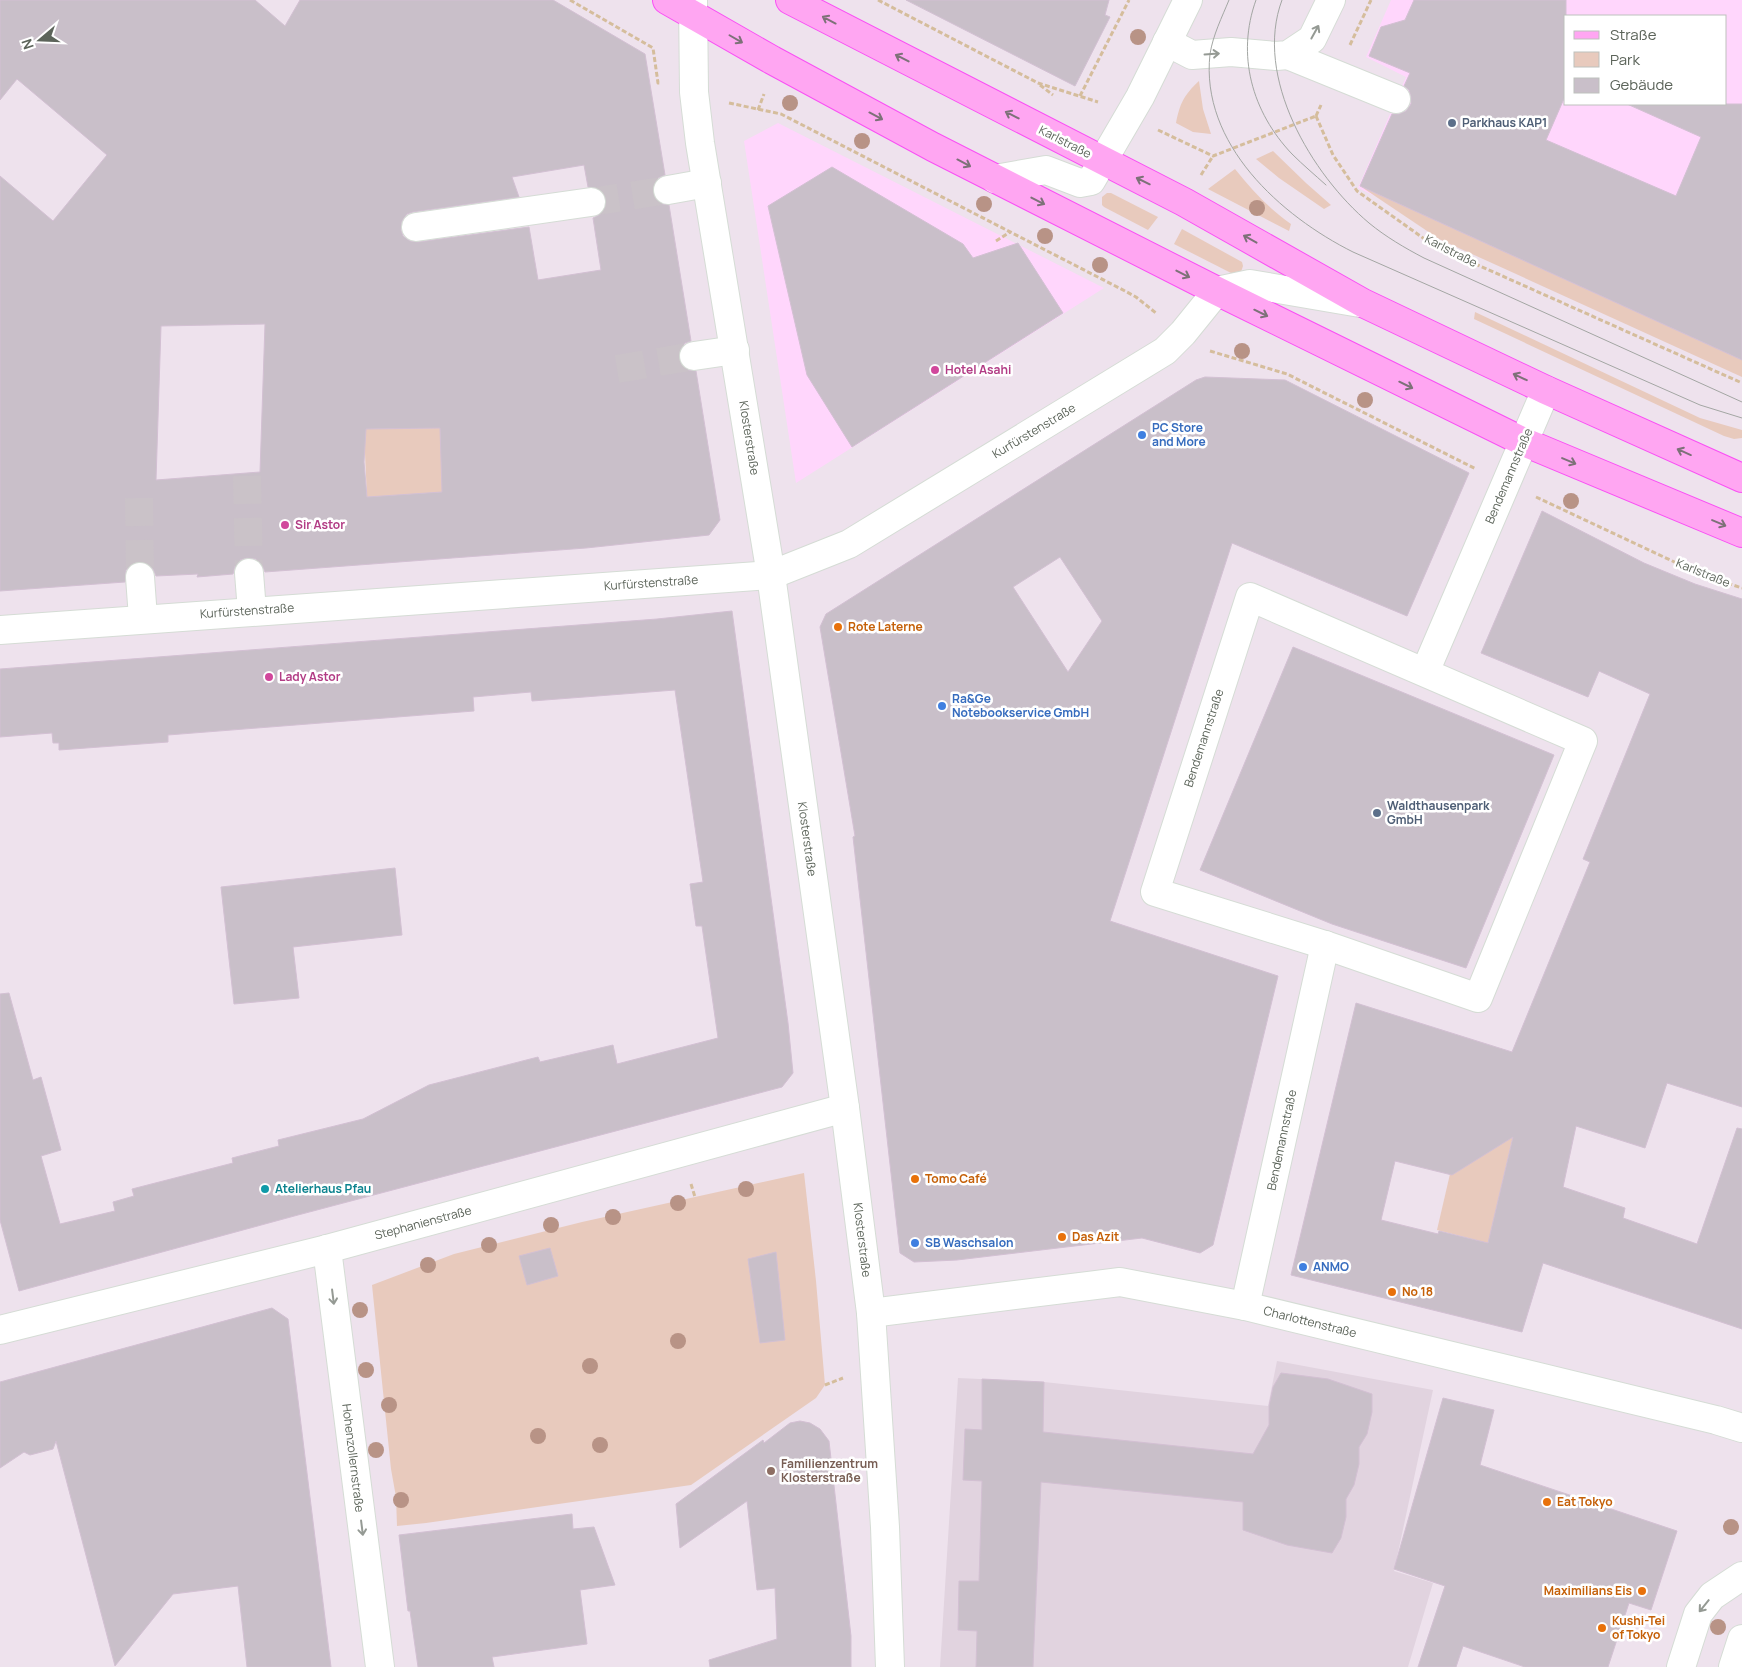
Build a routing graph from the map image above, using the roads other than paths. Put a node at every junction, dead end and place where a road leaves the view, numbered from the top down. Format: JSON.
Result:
{"nodes":[{"id":1,"x":667,"y":0,"type":"edge"},
{"id":2,"x":790,"y":0,"type":"edge"},
{"id":3,"x":1188,"y":0,"type":"edge"},
{"id":4,"x":1331,"y":0,"type":"edge"},
{"id":5,"x":693,"y":7,"type":"edge"},
{"id":6,"x":1167,"y":42,"type":"junction"},
{"id":7,"x":1288,"y":55,"type":"junction"},
{"id":8,"x":1396,"y":99,"type":"dead end"},
{"id":9,"x":1102,"y":161,"type":"junction"},
{"id":10,"x":995,"y":179,"type":"junction"},
{"id":11,"x":707,"y":183,"type":"junction"},
{"id":12,"x":668,"y":190,"type":"tunnel mouth"},
{"id":13,"x":590,"y":202,"type":"tunnel mouth"},
{"id":14,"x":416,"y":227,"type":"dead end"},
{"id":15,"x":1217,"y":291,"type":"junction"},
{"id":16,"x":1364,"y":303,"type":"junction"},
{"id":17,"x":735,"y":350,"type":"junction"},
{"id":18,"x":694,"y":356,"type":"tunnel mouth"},
{"id":19,"x":1546,"y":390,"type":"junction"},
{"id":20,"x":1524,"y":442,"type":"junction"},
{"id":21,"x":1737,"y":474,"type":"edge"},
{"id":22,"x":1742,"y":533,"type":"edge"},
{"id":23,"x":249,"y":573,"type":"tunnel mouth"},
{"id":24,"x":771,"y":574,"type":"junction"},
{"id":25,"x":140,"y":577,"type":"tunnel mouth"},
{"id":26,"x":252,"y":611,"type":"junction"},
{"id":27,"x":143,"y":618,"type":"junction"},
{"id":28,"x":0,"y":630,"type":"edge"},
{"id":29,"x":1425,"y":672,"type":"junction"},
{"id":30,"x":1325,"y":945,"type":"junction"},
{"id":31,"x":845,"y":1108,"type":"junction"},
{"id":32,"x":327,"y":1249,"type":"junction"},
{"id":33,"x":1245,"y":1306,"type":"junction"},
{"id":34,"x":871,"y":1313,"type":"junction"},
{"id":35,"x":0,"y":1330,"type":"edge"},
{"id":36,"x":1742,"y":1428,"type":"edge"},
{"id":37,"x":1742,"y":1576,"type":"edge"},
{"id":38,"x":1742,"y":1639,"type":"edge"},
{"id":39,"x":380,"y":1667,"type":"edge"},
{"id":40,"x":890,"y":1667,"type":"edge"},
{"id":41,"x":1681,"y":1667,"type":"edge"},
{"id":42,"x":1733,"y":1667,"type":"edge"}],
"edges":[{"from":1,"to":5,"type":"main road"},
{"from":9,"to":2,"type":"main road","name":"Karlstraße","one_way":true},
{"from":3,"to":6,"type":"street"},
{"from":7,"to":4,"type":"street","one_way":true},
{"from":5,"to":10,"type":"main road","one_way":true},
{"from":5,"to":11,"type":"street","name":"Klosterstraße"},
{"from":6,"to":7,"type":"street","one_way":true},
{"from":6,"to":9,"type":"street"},
{"from":7,"to":8,"type":"street"},
{"from":9,"to":10,"type":"street"},
{"from":16,"to":9,"type":"main road","name":"Karlstraße","one_way":true},
{"from":10,"to":15,"type":"main road","one_way":true},
{"from":11,"to":12,"type":"street"},
{"from":11,"to":17,"type":"street","name":"Klosterstraße"},
{"from":13,"to":14,"type":"street"},
{"from":15,"to":16,"type":"street","name":"Karlstraße"},
{"from":15,"to":20,"type":"main road","one_way":true},
{"from":15,"to":24,"type":"street","name":"Kurfürstenstraße"},
{"from":19,"to":16,"type":"main road","name":"Karlstraße","one_way":true},
{"from":17,"to":18,"type":"street"},
{"from":17,"to":24,"type":"street","name":"Klosterstraße"},
{"from":19,"to":20,"type":"street","name":"Bendemannstraße"},
{"from":21,"to":19,"type":"main road","name":"Karlstraße","one_way":true},
{"from":20,"to":22,"type":"main road","one_way":true},
{"from":20,"to":29,"type":"street","name":"Bendemannstraße"},
{"from":23,"to":26,"type":"street"},
{"from":24,"to":26,"type":"street","name":"Kurfürstenstraße"},
{"from":24,"to":31,"type":"street","name":"Klosterstraße"},
{"from":25,"to":27,"type":"street"},
{"from":26,"to":27,"type":"street","name":"Kurfürstenstraße"},
{"from":27,"to":28,"type":"street","name":"Kurfürstenstraße"},
{"from":29,"to":30,"type":"street","name":"Bendemannstraße"},
{"from":29,"to":30,"type":"street","name":"Bendemannstraße"},
{"from":30,"to":33,"type":"street","name":"Bendemannstraße"},
{"from":31,"to":32,"type":"street","name":"Stephanienstraße"},
{"from":31,"to":34,"type":"street","name":"Klosterstraße"},
{"from":32,"to":35,"type":"street","name":"Stephanienstraße"},
{"from":32,"to":39,"type":"street","name":"Hohenzollernstraße","one_way":true},
{"from":33,"to":34,"type":"street","name":"Charlottenstraße"},
{"from":33,"to":36,"type":"street","name":"Charlottenstraße"},
{"from":34,"to":40,"type":"street","name":"Klosterstraße"},
{"from":37,"to":41,"type":"street","one_way":true},
{"from":38,"to":42,"type":"street"}]}
